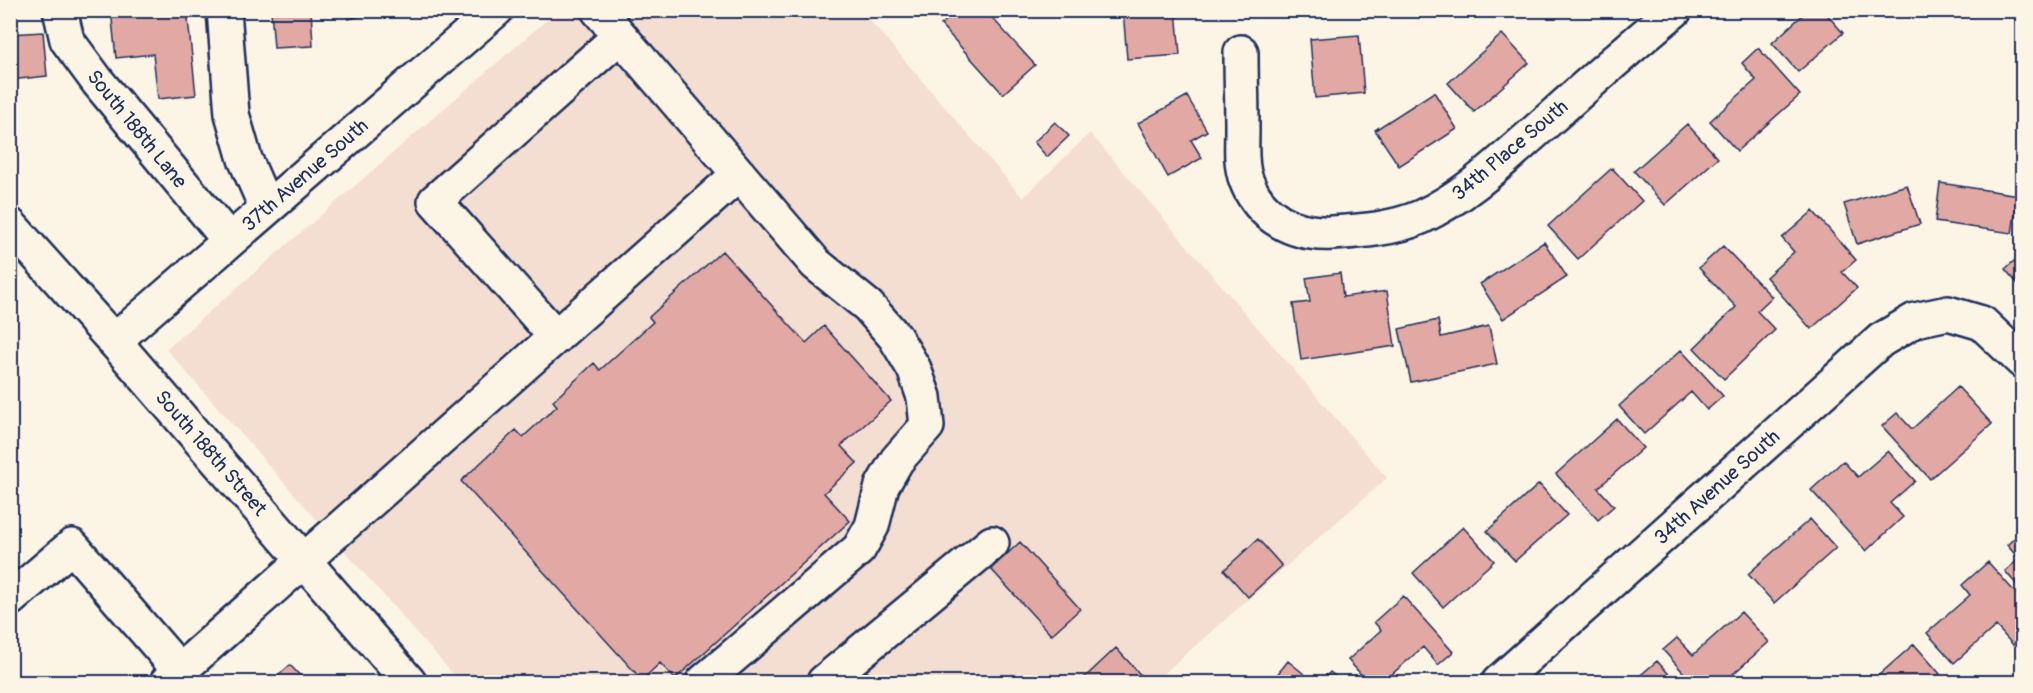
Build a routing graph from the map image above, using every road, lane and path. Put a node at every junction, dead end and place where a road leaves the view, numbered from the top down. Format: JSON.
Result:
{"nodes":[{"id":1,"x":60,"y":10,"type":"edge"},
{"id":2,"x":224,"y":10,"type":"edge"},
{"id":3,"x":496,"y":10,"type":"edge"},
{"id":4,"x":598,"y":10,"type":"edge"},
{"id":5,"x":1657,"y":16,"type":"edge"},
{"id":6,"x":620,"y":36,"type":"junction"},
{"id":7,"x":1241,"y":52,"type":"dead end"},
{"id":8,"x":739,"y":174,"type":"junction"},
{"id":9,"x":266,"y":207,"type":"junction"},
{"id":10,"x":10,"y":225,"type":"edge"},
{"id":11,"x":229,"y":240,"type":"junction"},
{"id":12,"x":555,"y":337,"type":"junction"},
{"id":13,"x":114,"y":341,"type":"junction"},
{"id":14,"x":2022,"y":361,"type":"edge"},
{"id":15,"x":992,"y":543,"type":"dead end"},
{"id":16,"x":304,"y":560,"type":"junction"},
{"id":17,"x":10,"y":599,"type":"edge"},
{"id":18,"x":173,"y":677,"type":"edge"},
{"id":19,"x":409,"y":682,"type":"edge"},
{"id":20,"x":704,"y":682,"type":"edge"},
{"id":21,"x":824,"y":682,"type":"edge"},
{"id":22,"x":1499,"y":682,"type":"edge"}],
"edges":[{"from":1,"to":11,"type":"street","name":"South 188th Lane"},
{"from":2,"to":9,"type":"street"},
{"from":3,"to":9,"type":"street","name":"37th Avenue South"},
{"from":4,"to":6,"type":"street"},
{"from":5,"to":7,"type":"street","name":"34th Place South"},
{"from":6,"to":8,"type":"street"},
{"from":6,"to":12,"type":"street"},
{"from":8,"to":12,"type":"street"},
{"from":8,"to":20,"type":"street"},
{"from":9,"to":11,"type":"street","name":"37th Avenue South"},
{"from":10,"to":13,"type":"street","name":"South 188th Street"},
{"from":11,"to":13,"type":"street","name":"37th Avenue South"},
{"from":12,"to":16,"type":"street"},
{"from":13,"to":16,"type":"street","name":"South 188th Street"},
{"from":14,"to":22,"type":"street","name":"34th Avenue South"},
{"from":15,"to":21,"type":"street"},
{"from":16,"to":18,"type":"street"},
{"from":16,"to":19,"type":"street","name":"South 188th Street"},
{"from":17,"to":18,"type":"street"}]}
